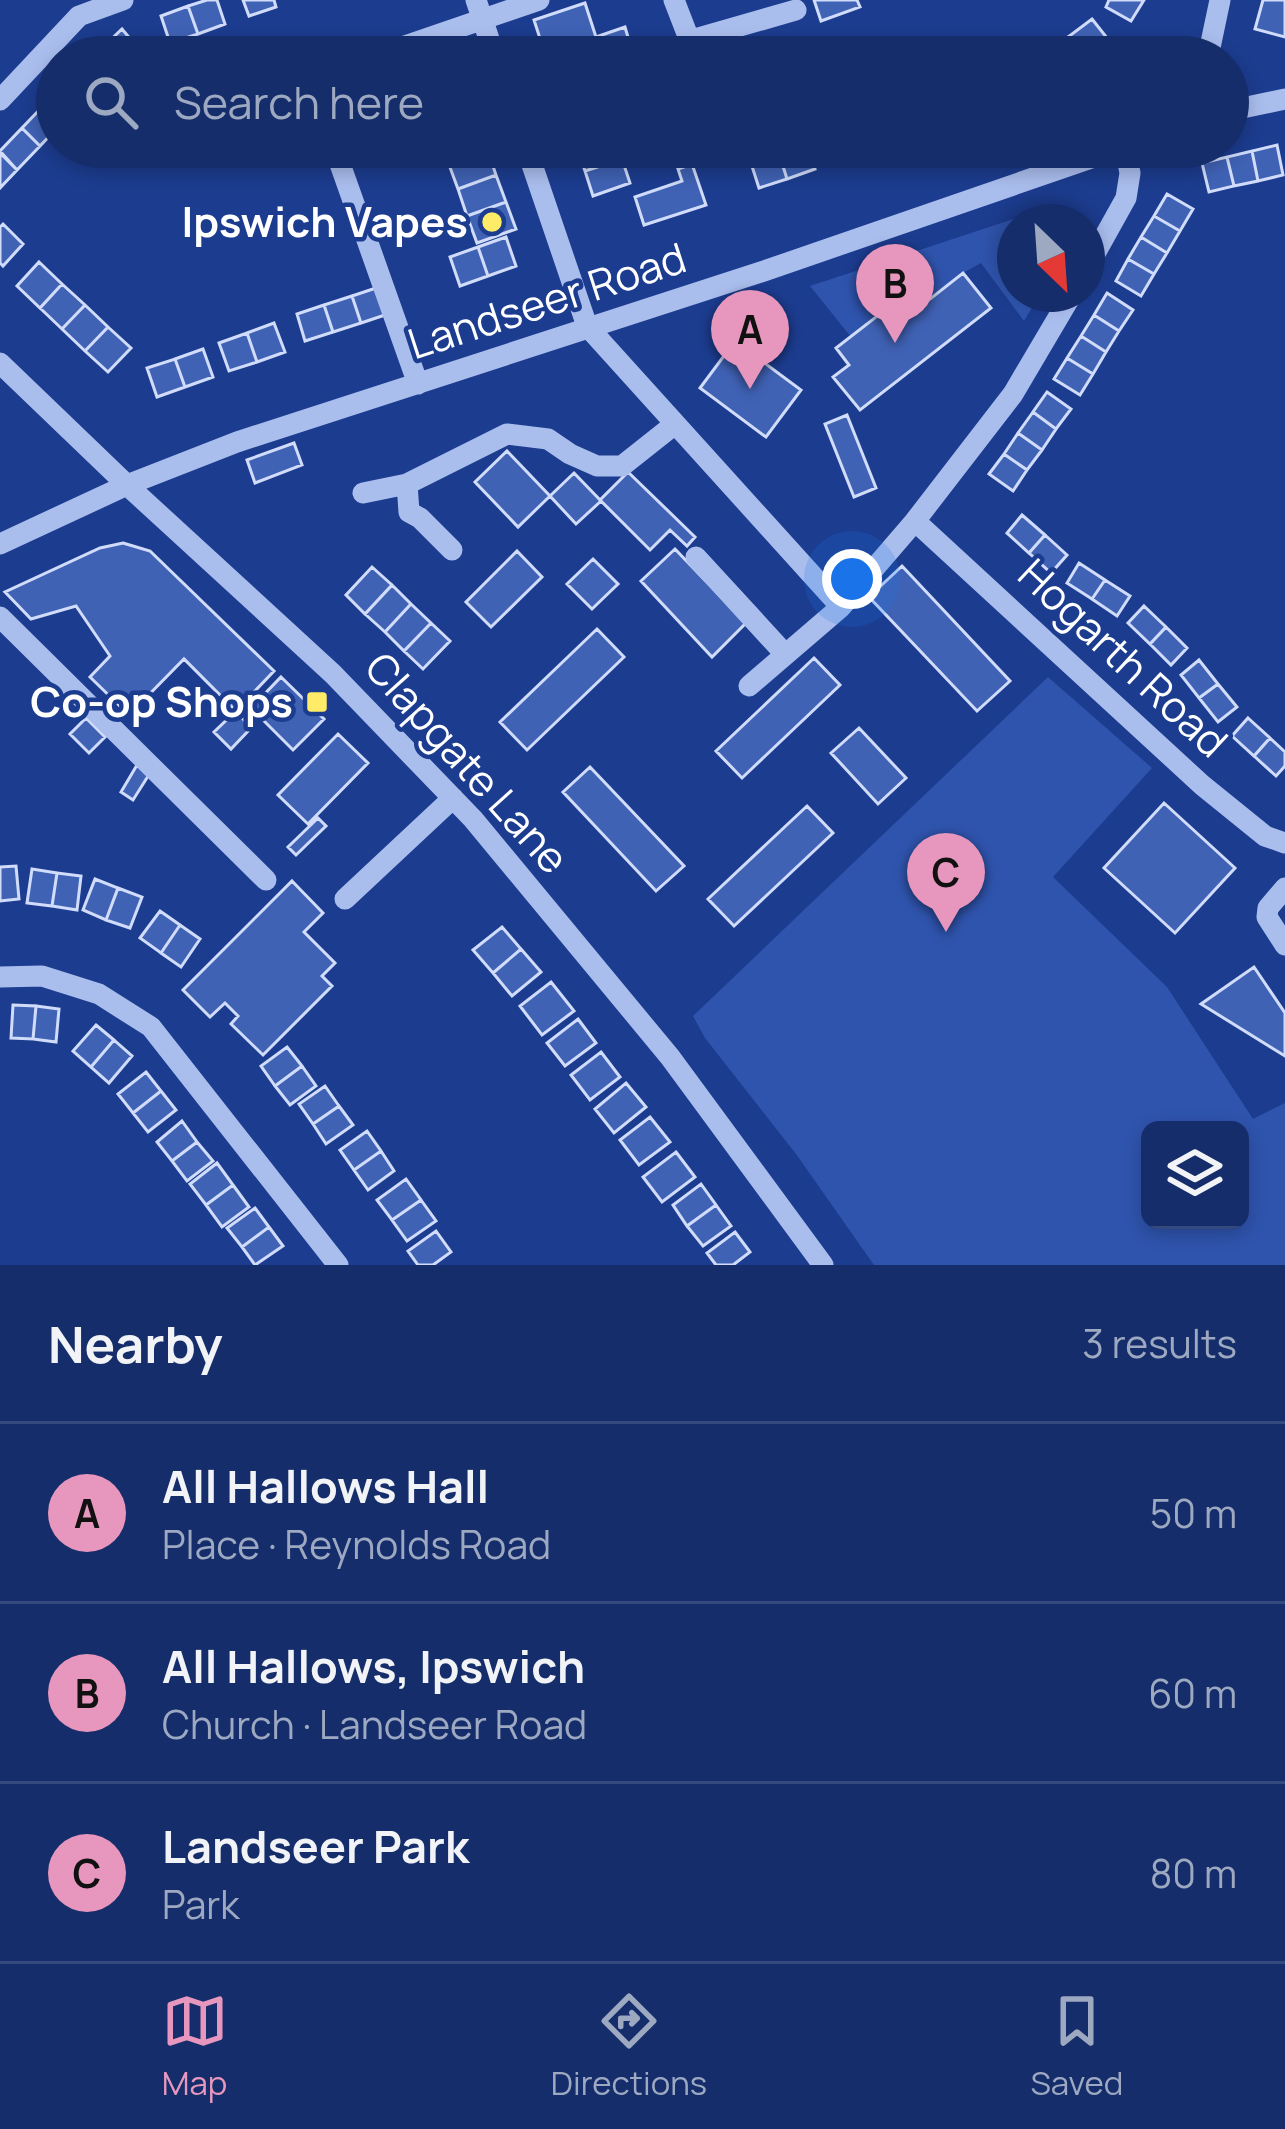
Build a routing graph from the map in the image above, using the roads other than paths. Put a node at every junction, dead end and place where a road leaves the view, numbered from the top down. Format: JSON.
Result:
{"nodes":[{"id":1,"x":123,"y":0,"type":"edge"},
{"id":2,"x":539,"y":0,"type":"edge"},
{"id":3,"x":674,"y":0,"type":"edge"},
{"id":4,"x":1220,"y":0,"type":"edge"},
{"id":5,"x":76,"y":8,"type":"edge"},
{"id":6,"x":479,"y":9,"type":"edge"},
{"id":7,"x":796,"y":10,"type":"dead end"},
{"id":8,"x":53,"y":36,"type":"edge"},
{"id":9,"x":419,"y":36,"type":"edge"},
{"id":10,"x":689,"y":36,"type":"edge"},
{"id":11,"x":728,"y":36,"type":"edge"},
{"id":12,"x":1212,"y":36,"type":"edge"},
{"id":13,"x":36,"y":56,"type":"edge"},
{"id":14,"x":1285,"y":99,"type":"edge"},
{"id":15,"x":0,"y":100,"type":"edge"},
{"id":16,"x":1249,"y":107,"type":"edge"},
{"id":17,"x":341,"y":168,"type":"edge"},
{"id":18,"x":533,"y":168,"type":"edge"},
{"id":19,"x":1063,"y":168,"type":"edge"},
{"id":20,"x":1129,"y":168,"type":"edge"},
{"id":21,"x":1105,"y":236,"type":"edge"},
{"id":22,"x":1061,"y":312,"type":"edge"},
{"id":23,"x":587,"y":326,"type":"junction"},
{"id":24,"x":0,"y":364,"type":"edge"},
{"id":25,"x":418,"y":384,"type":"junction"},
{"id":26,"x":676,"y":424,"type":"junction"},
{"id":27,"x":407,"y":484,"type":"junction"},
{"id":28,"x":127,"y":485,"type":"junction"},
{"id":29,"x":363,"y":493,"type":"dead end"},
{"id":30,"x":916,"y":520,"type":"junction"},
{"id":31,"x":0,"y":544,"type":"edge"},
{"id":32,"x":452,"y":550,"type":"dead end"},
{"id":33,"x":696,"y":556,"type":"dead end"},
{"id":34,"x":841,"y":607,"type":"junction"},
{"id":35,"x":0,"y":617,"type":"edge"},
{"id":36,"x":785,"y":654,"type":"junction"},
{"id":37,"x":749,"y":686,"type":"dead end"},
{"id":38,"x":453,"y":798,"type":"junction"},
{"id":39,"x":1285,"y":843,"type":"edge"},
{"id":40,"x":266,"y":880,"type":"dead end"},
{"id":41,"x":1285,"y":888,"type":"edge"},
{"id":42,"x":345,"y":899,"type":"dead end"},
{"id":43,"x":1285,"y":945,"type":"edge"},
{"id":44,"x":0,"y":977,"type":"edge"},
{"id":45,"x":338,"y":1265,"type":"edge"},
{"id":46,"x":824,"y":1265,"type":"edge"}],
"edges":[{"from":1,"to":5,"type":"street"},
{"from":2,"to":6,"type":"street"},
{"from":3,"to":10,"type":"street"},
{"from":4,"to":12,"type":"street"},
{"from":5,"to":8,"type":"street"},
{"from":6,"to":9,"type":"street"},
{"from":7,"to":11,"type":"street"},
{"from":13,"to":15,"type":"street"},
{"from":14,"to":16,"type":"street"},
{"from":17,"to":25,"type":"street"},
{"from":18,"to":23,"type":"street"},
{"from":19,"to":23,"type":"street","name":"Landseer Road"},
{"from":20,"to":21,"type":"street"},
{"from":22,"to":30,"type":"street"},
{"from":23,"to":25,"type":"street","name":"Landseer Road"},
{"from":23,"to":26,"type":"street"},
{"from":24,"to":28,"type":"street","name":"Clapgate Lane"},
{"from":25,"to":28,"type":"street","name":"Landseer Road"},
{"from":26,"to":27,"type":"street"},
{"from":26,"to":34,"type":"street"},
{"from":27,"to":29,"type":"street"},
{"from":27,"to":32,"type":"street"},
{"from":28,"to":31,"type":"street","name":"Landseer Road"},
{"from":28,"to":38,"type":"street","name":"Clapgate Lane"},
{"from":30,"to":34,"type":"street"},
{"from":30,"to":39,"type":"street","name":"Hogarth Road"},
{"from":33,"to":36,"type":"street"},
{"from":34,"to":36,"type":"street"},
{"from":35,"to":40,"type":"street"},
{"from":36,"to":37,"type":"street"},
{"from":38,"to":42,"type":"street"},
{"from":38,"to":46,"type":"street","name":"Clapgate Lane"},
{"from":41,"to":43,"type":"street"},
{"from":44,"to":45,"type":"street"}]}
